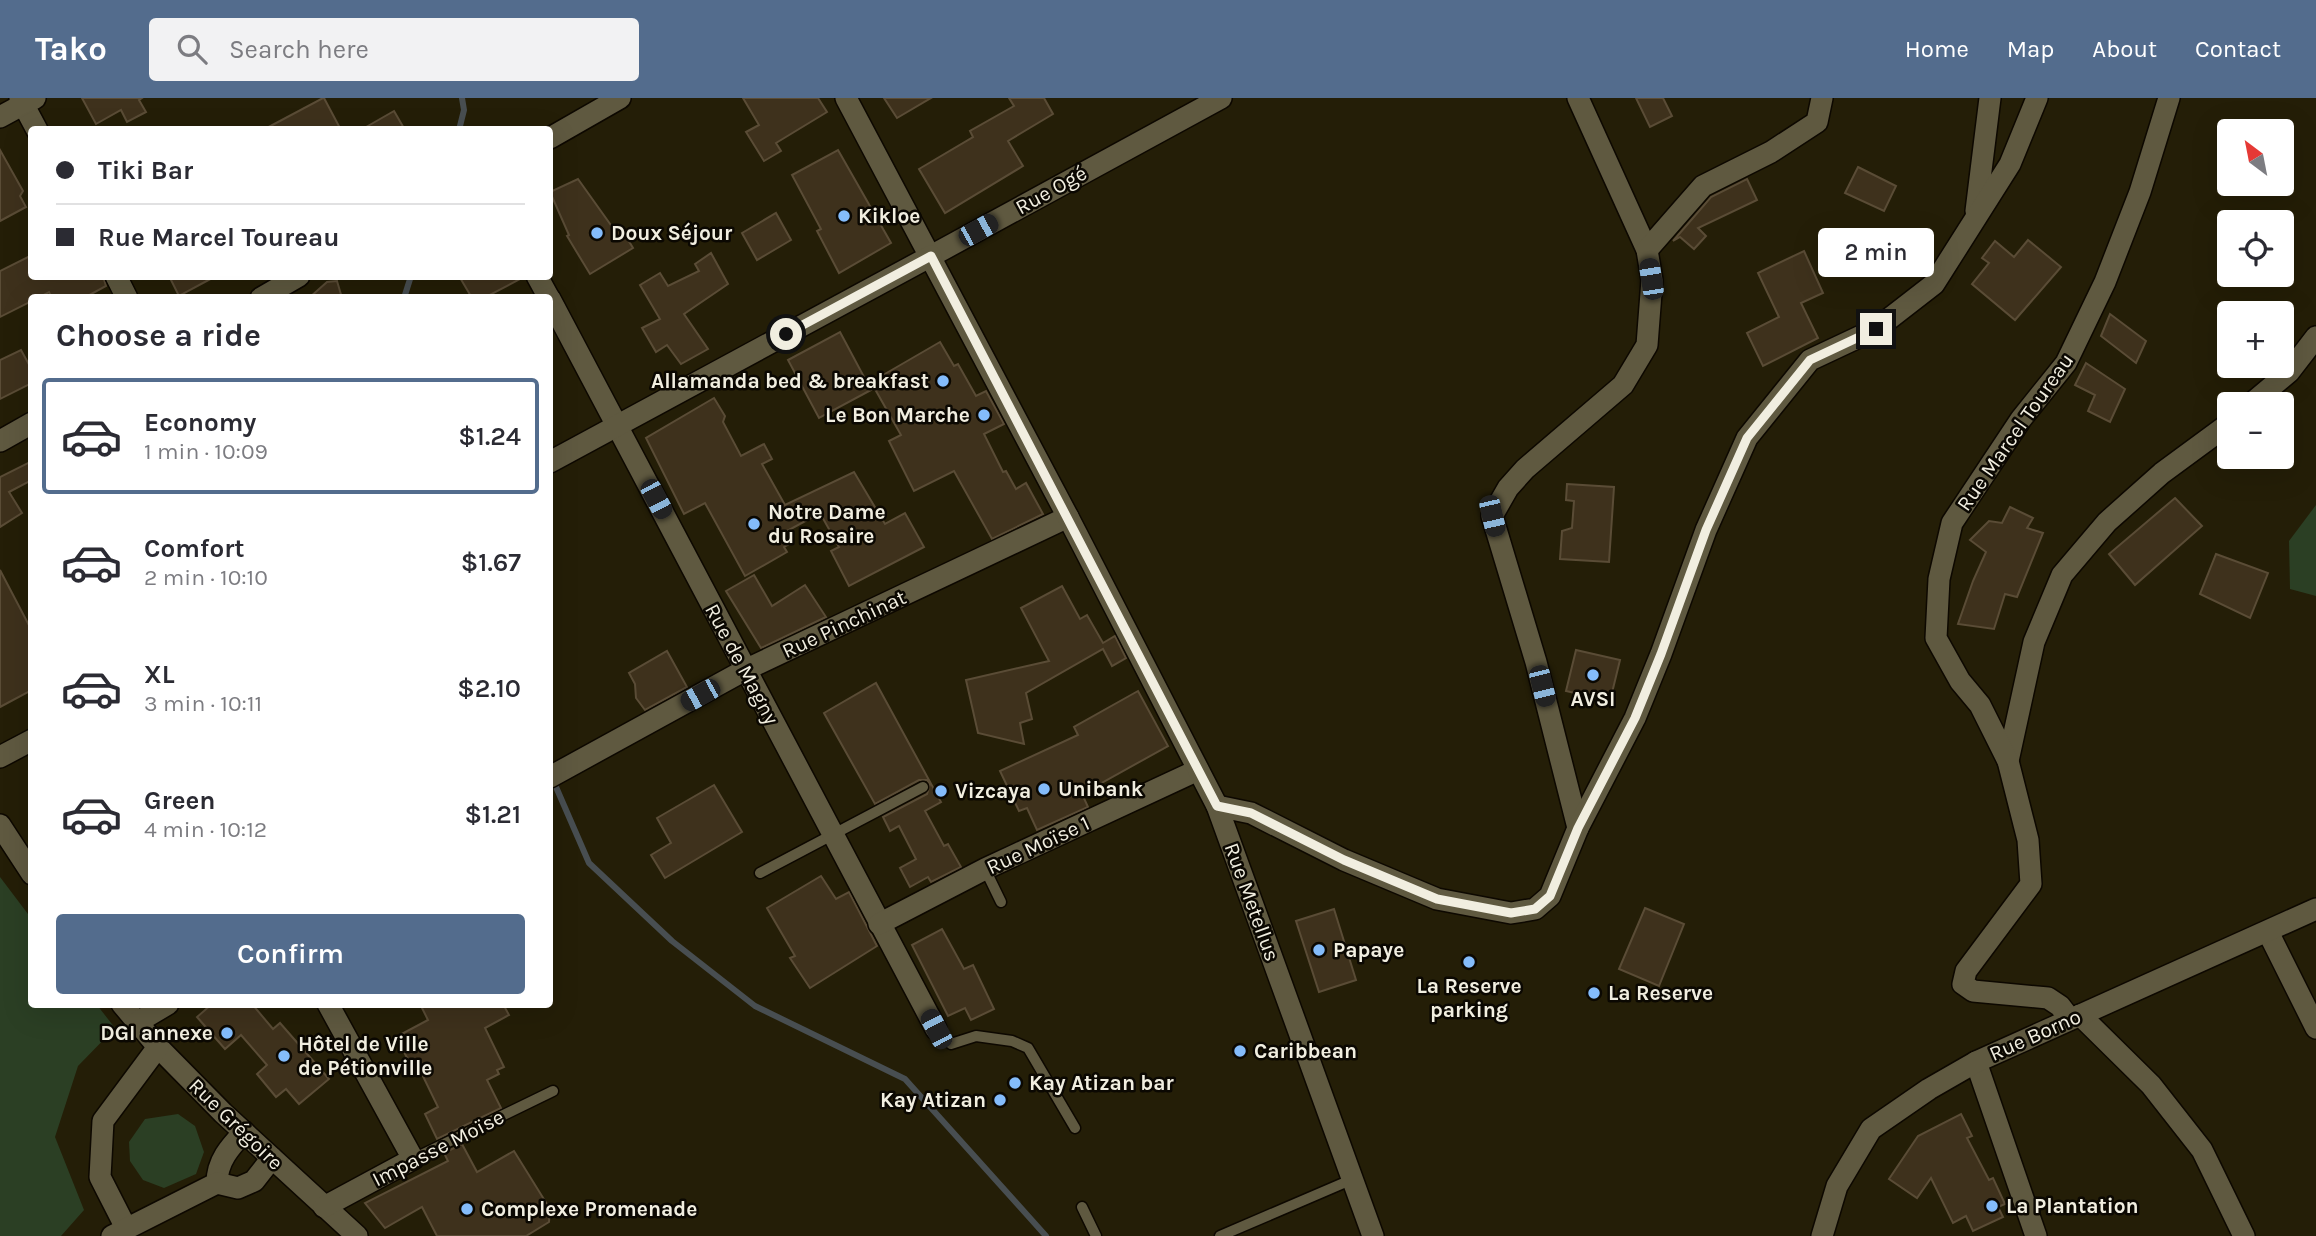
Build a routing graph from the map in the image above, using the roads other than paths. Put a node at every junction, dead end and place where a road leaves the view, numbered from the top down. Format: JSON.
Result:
{"nodes":[{"id":1,"x":620,"y":98,"type":"edge"},
{"id":2,"x":846,"y":98,"type":"edge"},
{"id":3,"x":1221,"y":98,"type":"edge"},
{"id":4,"x":1578,"y":98,"type":"edge"},
{"id":5,"x":1822,"y":98,"type":"edge"},
{"id":6,"x":1990,"y":98,"type":"edge"},
{"id":7,"x":2037,"y":98,"type":"edge"},
{"id":8,"x":2169,"y":98,"type":"edge"},
{"id":9,"x":26,"y":100,"type":"edge"},
{"id":10,"x":0,"y":117,"type":"edge"},
{"id":11,"x":36,"y":126,"type":"edge"},
{"id":12,"x":553,"y":136,"type":"edge"},
{"id":13,"x":1974,"y":220,"type":"junction"},
{"id":14,"x":1647,"y":250,"type":"junction"},
{"id":15,"x":931,"y":256,"type":"junction"},
{"id":16,"x":292,"y":280,"type":"edge"},
{"id":17,"x":268,"y":294,"type":"edge"},
{"id":18,"x":553,"y":305,"type":"edge"},
{"id":19,"x":2316,"y":337,"type":"edge"},
{"id":20,"x":2265,"y":392,"type":"edge"},
{"id":21,"x":28,"y":425,"type":"edge"},
{"id":22,"x":617,"y":425,"type":"junction"},
{"id":23,"x":2217,"y":433,"type":"edge"},
{"id":24,"x":0,"y":440,"type":"edge"},
{"id":25,"x":553,"y":460,"type":"edge"},
{"id":26,"x":1068,"y":517,"type":"junction"},
{"id":27,"x":746,"y":670,"type":"junction"},
{"id":28,"x":28,"y":742,"type":"edge"},
{"id":29,"x":0,"y":757,"type":"edge"},
{"id":30,"x":2007,"y":761,"type":"junction"},
{"id":31,"x":1198,"y":770,"type":"junction"},
{"id":32,"x":557,"y":773,"type":"edge"},
{"id":33,"x":923,"y":787,"type":"dead end"},
{"id":34,"x":1217,"y":806,"type":"junction"},
{"id":35,"x":0,"y":825,"type":"edge"},
{"id":36,"x":1578,"y":828,"type":"junction"},
{"id":37,"x":832,"y":835,"type":"junction"},
{"id":38,"x":28,"y":868,"type":"edge"},
{"id":39,"x":985,"y":869,"type":"junction"},
{"id":40,"x":760,"y":873,"type":"dead end"},
{"id":41,"x":1001,"y":902,"type":"dead end"},
{"id":42,"x":2316,"y":909,"type":"edge"},
{"id":43,"x":879,"y":924,"type":"junction"},
{"id":44,"x":2268,"y":932,"type":"junction"},
{"id":45,"x":125,"y":1008,"type":"edge"},
{"id":46,"x":161,"y":1008,"type":"edge"},
{"id":47,"x":330,"y":1008,"type":"edge"},
{"id":48,"x":2075,"y":1017,"type":"junction"},
{"id":49,"x":136,"y":1023,"type":"junction"},
{"id":50,"x":2316,"y":1028,"type":"edge"},
{"id":51,"x":936,"y":1029,"type":"joint"},
{"id":52,"x":158,"y":1047,"type":"junction"},
{"id":53,"x":1976,"y":1062,"type":"junction"},
{"id":54,"x":553,"y":1091,"type":"dead end"},
{"id":55,"x":1076,"y":1128,"type":"dead end"},
{"id":56,"x":243,"y":1132,"type":"junction"},
{"id":57,"x":272,"y":1158,"type":"junction"},
{"id":58,"x":413,"y":1159,"type":"junction"},
{"id":59,"x":1353,"y":1179,"type":"junction"},
{"id":60,"x":218,"y":1183,"type":"junction"},
{"id":61,"x":324,"y":1207,"type":"junction"},
{"id":62,"x":1082,"y":1207,"type":"dead end"},
{"id":63,"x":124,"y":1233,"type":"edge"},
{"id":64,"x":357,"y":1236,"type":"edge"},
{"id":65,"x":1096,"y":1236,"type":"edge"},
{"id":66,"x":1220,"y":1236,"type":"edge"},
{"id":67,"x":1373,"y":1236,"type":"edge"},
{"id":68,"x":1822,"y":1236,"type":"edge"},
{"id":69,"x":2036,"y":1236,"type":"edge"},
{"id":70,"x":2244,"y":1236,"type":"edge"}],
"edges":[{"from":1,"to":12,"type":"street"},
{"from":2,"to":15,"type":"street","name":"Rue Metellus"},
{"from":3,"to":15,"type":"street","name":"Rue Ogé"},
{"from":4,"to":14,"type":"street"},
{"from":5,"to":14,"type":"street"},
{"from":6,"to":13,"type":"street"},
{"from":7,"to":13,"type":"street"},
{"from":8,"to":30,"type":"street","name":"Rue Marcel Toureau"},
{"from":9,"to":10,"type":"street"},
{"from":9,"to":11,"type":"street"},
{"from":13,"to":36,"type":"street"},
{"from":14,"to":36,"type":"street"},
{"from":15,"to":22,"type":"street","name":"Rue Ogé"},
{"from":15,"to":26,"type":"street","name":"Rue Metellus"},
{"from":16,"to":17,"type":"street"},
{"from":18,"to":22,"type":"street","name":"Rue de Magny"},
{"from":19,"to":20,"type":"street"},
{"from":21,"to":24,"type":"street"},
{"from":22,"to":25,"type":"street","name":"Rue Ogé"},
{"from":22,"to":27,"type":"street","name":"Rue de Magny"},
{"from":23,"to":30,"type":"street"},
{"from":26,"to":27,"type":"street","name":"Rue Pinchinat"},
{"from":26,"to":31,"type":"street","name":"Rue Metellus"},
{"from":27,"to":32,"type":"street","name":"Rue Pinchinat"},
{"from":27,"to":37,"type":"street","name":"Rue de Magny"},
{"from":28,"to":29,"type":"street"},
{"from":30,"to":48,"type":"street","name":"Rue Marcel Toureau"},
{"from":31,"to":34,"type":"street","name":"Rue Metellus"},
{"from":31,"to":39,"type":"street","name":"Rue Moïse 1"},
{"from":33,"to":37,"type":"lane"},
{"from":34,"to":36,"type":"street"},
{"from":34,"to":59,"type":"street","name":"Rue Metellus"},
{"from":35,"to":38,"type":"street"},
{"from":37,"to":40,"type":"lane"},
{"from":37,"to":43,"type":"street","name":"Rue de Magny"},
{"from":39,"to":41,"type":"lane"},
{"from":39,"to":43,"type":"street","name":"Rue Moïse 1"},
{"from":42,"to":44,"type":"street","name":"Rue Borno"},
{"from":43,"to":51,"type":"street","name":"Rue de Magny"},
{"from":44,"to":48,"type":"street","name":"Rue Borno"},
{"from":44,"to":50,"type":"street"},
{"from":45,"to":49,"type":"street","name":"Rue Grégoire"},
{"from":46,"to":49,"type":"street"},
{"from":47,"to":58,"type":"street"},
{"from":48,"to":53,"type":"street","name":"Rue Borno"},
{"from":48,"to":70,"type":"street"},
{"from":49,"to":52,"type":"street","name":"Rue Grégoire"},
{"from":51,"to":55,"type":"lane"},
{"from":52,"to":56,"type":"street","name":"Rue Grégoire"},
{"from":52,"to":63,"type":"street"},
{"from":53,"to":68,"type":"street","name":"Rue Borno"},
{"from":53,"to":69,"type":"street"},
{"from":54,"to":58,"type":"lane","name":"Impasse Moïse"},
{"from":56,"to":57,"type":"street","name":"Rue Grégoire"},
{"from":56,"to":60,"type":"street"},
{"from":57,"to":60,"type":"street"},
{"from":57,"to":61,"type":"street","name":"Rue Grégoire"},
{"from":58,"to":61,"type":"street","name":"Impasse Moïse"},
{"from":59,"to":66,"type":"lane"},
{"from":59,"to":67,"type":"street","name":"Rue Metellus"},
{"from":60,"to":63,"type":"street"},
{"from":61,"to":64,"type":"street","name":"Rue Grégoire"},
{"from":62,"to":65,"type":"lane"}]}
